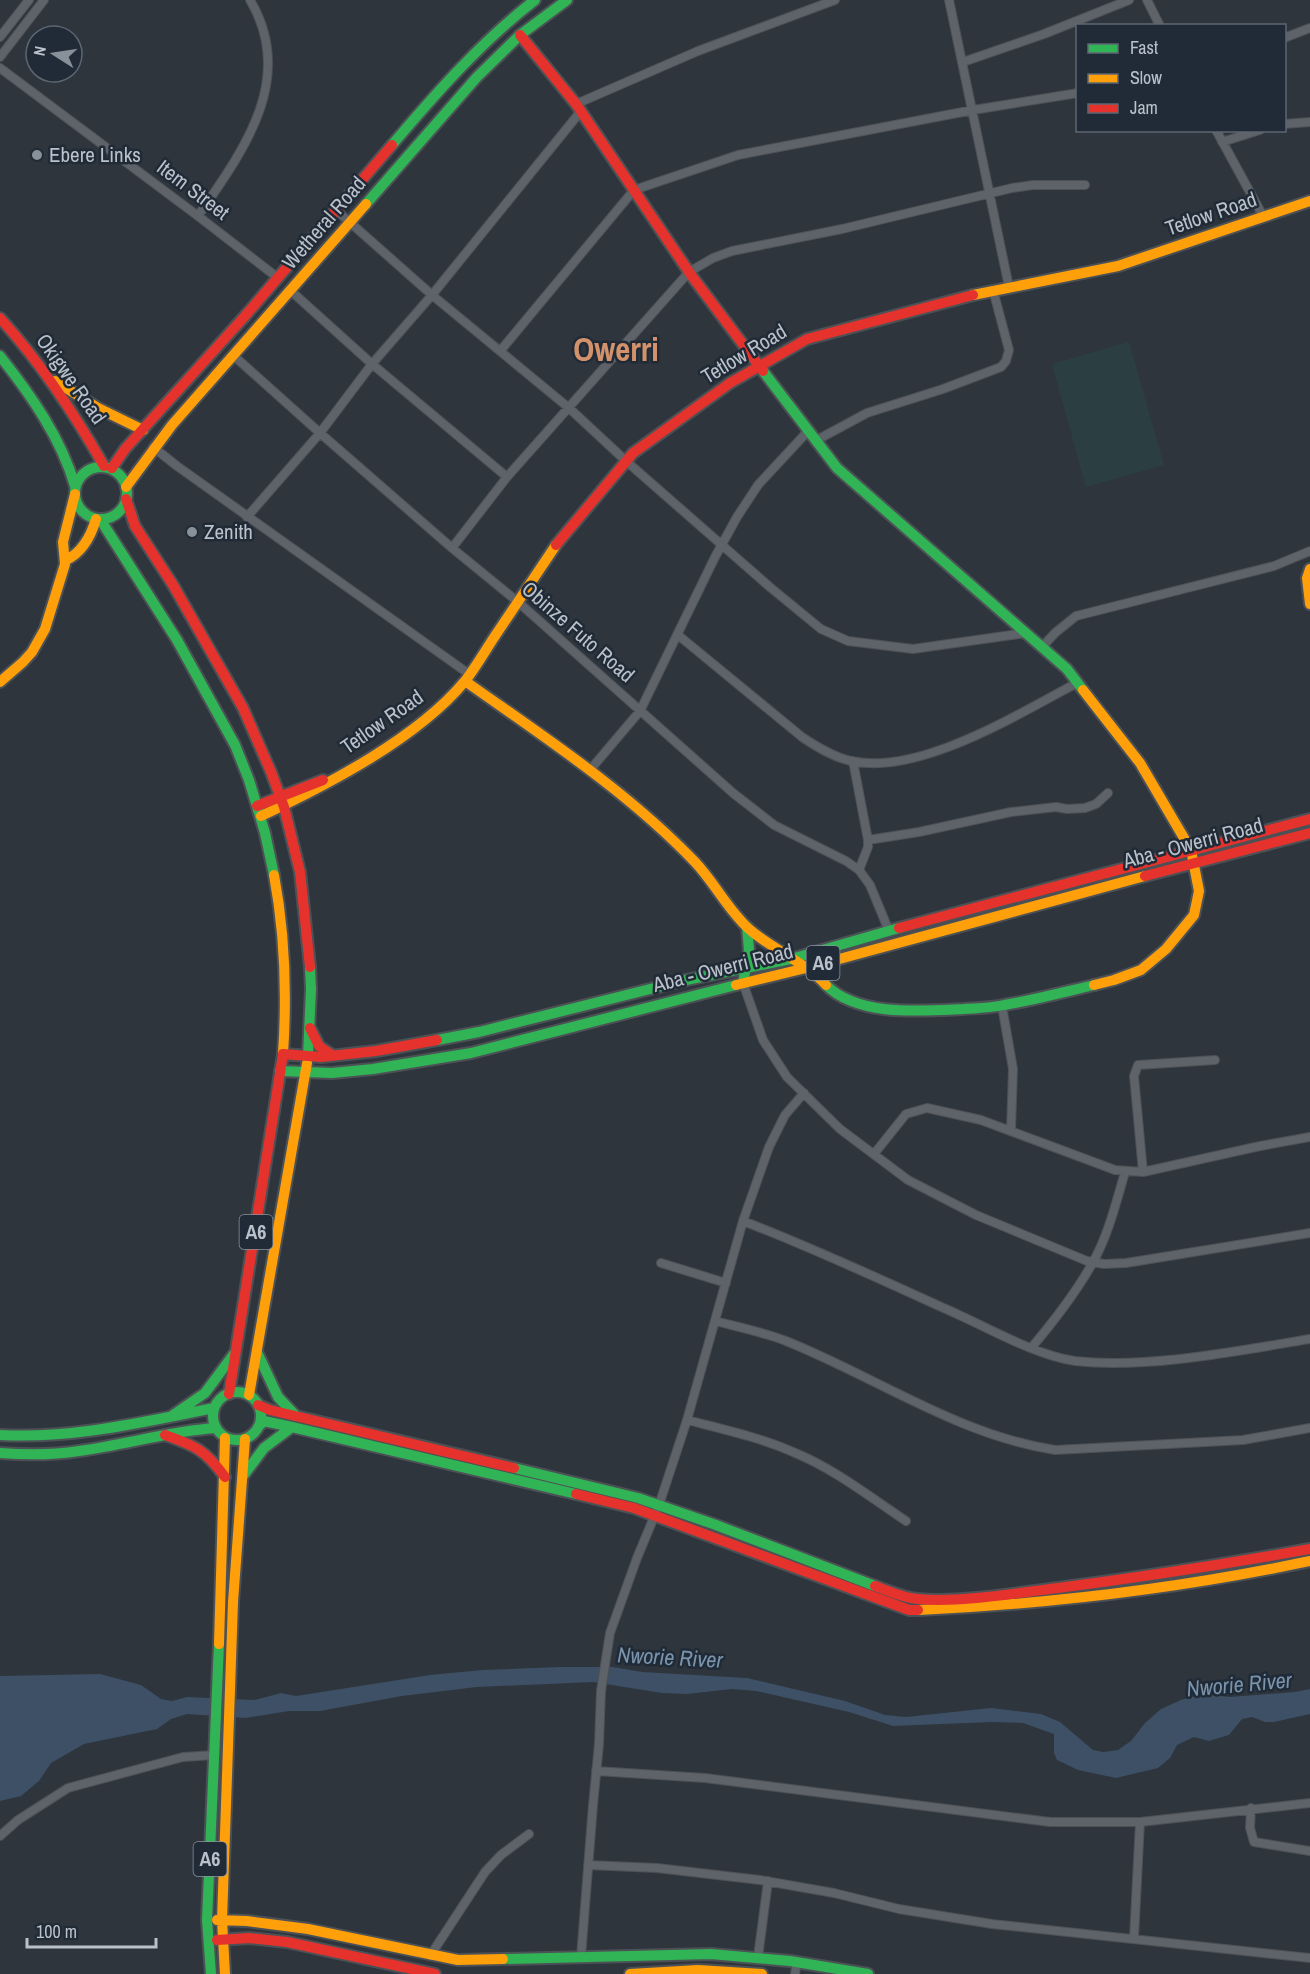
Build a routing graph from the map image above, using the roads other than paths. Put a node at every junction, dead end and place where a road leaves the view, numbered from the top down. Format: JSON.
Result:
{"nodes":[{"id":1,"x":29,"y":0,"type":"edge"},
{"id":2,"x":44,"y":0,"type":"edge"},
{"id":3,"x":250,"y":0,"type":"edge"},
{"id":4,"x":535,"y":0,"type":"edge"},
{"id":5,"x":567,"y":0,"type":"edge"},
{"id":6,"x":834,"y":0,"type":"edge"},
{"id":7,"x":949,"y":0,"type":"edge"},
{"id":8,"x":1129,"y":0,"type":"edge"},
{"id":9,"x":1147,"y":0,"type":"edge"},
{"id":10,"x":519,"y":5,"type":"edge"},
{"id":11,"x":1159,"y":24,"type":"edge"},
{"id":12,"x":1310,"y":28,"type":"edge"},
{"id":13,"x":520,"y":35,"type":"junction"},
{"id":14,"x":0,"y":37,"type":"edge"},
{"id":15,"x":1286,"y":37,"type":"edge"},
{"id":16,"x":0,"y":57,"type":"edge"},
{"id":17,"x":963,"y":62,"type":"junction"},
{"id":18,"x":0,"y":68,"type":"edge"},
{"id":19,"x":1076,"y":93,"type":"edge"},
{"id":20,"x":578,"y":108,"type":"junction"},
{"id":21,"x":973,"y":110,"type":"junction"},
{"id":22,"x":1310,"y":122,"type":"edge"},
{"id":23,"x":1286,"y":124,"type":"edge"},
{"id":24,"x":1217,"y":132,"type":"edge"},
{"id":25,"x":1254,"y":132,"type":"edge"},
{"id":26,"x":1222,"y":142,"type":"junction"},
{"id":27,"x":1085,"y":185,"type":"dead end"},
{"id":28,"x":634,"y":190,"type":"junction"},
{"id":29,"x":990,"y":193,"type":"junction"},
{"id":30,"x":1310,"y":201,"type":"edge"},
{"id":31,"x":336,"y":210,"type":"junction"},
{"id":32,"x":198,"y":216,"type":"junction"},
{"id":33,"x":1263,"y":216,"type":"junction"},
{"id":34,"x":351,"y":222,"type":"junction"},
{"id":35,"x":689,"y":273,"type":"junction"},
{"id":36,"x":278,"y":278,"type":"junction"},
{"id":37,"x":1009,"y":287,"type":"junction"},
{"id":38,"x":993,"y":290,"type":"junction"},
{"id":39,"x":291,"y":291,"type":"junction"},
{"id":40,"x":432,"y":295,"type":"junction"},
{"id":41,"x":0,"y":318,"type":"edge"},
{"id":42,"x":501,"y":350,"type":"junction"},
{"id":43,"x":0,"y":356,"type":"edge"},
{"id":44,"x":234,"y":356,"type":"junction"},
{"id":45,"x":372,"y":364,"type":"junction"},
{"id":46,"x":758,"y":366,"type":"junction"},
{"id":47,"x":49,"y":377,"type":"junction"},
{"id":48,"x":569,"y":408,"type":"junction"},
{"id":49,"x":143,"y":430,"type":"junction"},
{"id":50,"x":809,"y":430,"type":"junction"},
{"id":51,"x":320,"y":434,"type":"junction"},
{"id":52,"x":815,"y":441,"type":"junction"},
{"id":53,"x":153,"y":447,"type":"junction"},
{"id":54,"x":626,"y":461,"type":"junction"},
{"id":55,"x":108,"y":467,"type":"junction"},
{"id":56,"x":507,"y":477,"type":"junction"},
{"id":57,"x":126,"y":487,"type":"junction"},
{"id":58,"x":75,"y":490,"type":"junction"},
{"id":59,"x":126,"y":499,"type":"junction"},
{"id":60,"x":247,"y":516,"type":"junction"},
{"id":61,"x":98,"y":519,"type":"junction"},
{"id":62,"x":721,"y":545,"type":"junction"},
{"id":63,"x":452,"y":548,"type":"junction"},
{"id":64,"x":1310,"y":551,"type":"edge"},
{"id":65,"x":66,"y":560,"type":"junction"},
{"id":66,"x":1310,"y":569,"type":"edge"},
{"id":67,"x":518,"y":602,"type":"junction"},
{"id":68,"x":1310,"y":604,"type":"edge"},
{"id":69,"x":1026,"y":633,"type":"junction"},
{"id":70,"x":678,"y":635,"type":"junction"},
{"id":71,"x":1042,"y":647,"type":"junction"},
{"id":72,"x":467,"y":677,"type":"junction"},
{"id":73,"x":0,"y":682,"type":"edge"},
{"id":74,"x":1077,"y":682,"type":"junction"},
{"id":75,"x":640,"y":711,"type":"junction"},
{"id":76,"x":853,"y":761,"type":"junction"},
{"id":77,"x":590,"y":770,"type":"junction"},
{"id":78,"x":1108,"y":793,"type":"dead end"},
{"id":79,"x":282,"y":802,"type":"junction"},
{"id":80,"x":259,"y":811,"type":"junction"},
{"id":81,"x":1310,"y":819,"type":"edge"},
{"id":82,"x":1310,"y":833,"type":"edge"},
{"id":83,"x":868,"y":840,"type":"junction"},
{"id":84,"x":1191,"y":850,"type":"junction"},
{"id":85,"x":1194,"y":862,"type":"junction"},
{"id":86,"x":860,"y":870,"type":"junction"},
{"id":87,"x":747,"y":927,"type":"junction"},
{"id":88,"x":889,"y":931,"type":"junction"},
{"id":89,"x":791,"y":959,"type":"junction"},
{"id":90,"x":806,"y":968,"type":"junction"},
{"id":91,"x":742,"y":970,"type":"junction"},
{"id":92,"x":743,"y":983,"type":"junction"},
{"id":93,"x":1002,"y":1006,"type":"junction"},
{"id":94,"x":310,"y":1029,"type":"junction"},
{"id":95,"x":283,"y":1054,"type":"junction"},
{"id":96,"x":308,"y":1055,"type":"junction"},
{"id":97,"x":332,"y":1055,"type":"junction"},
{"id":98,"x":1215,"y":1060,"type":"dead end"},
{"id":99,"x":280,"y":1071,"type":"junction"},
{"id":100,"x":306,"y":1072,"type":"junction"},
{"id":101,"x":332,"y":1073,"type":"junction"},
{"id":102,"x":804,"y":1093,"type":"junction"},
{"id":103,"x":302,"y":1096,"type":"junction"},
{"id":104,"x":1011,"y":1130,"type":"junction"},
{"id":105,"x":1310,"y":1137,"type":"edge"},
{"id":106,"x":874,"y":1154,"type":"junction"},
{"id":107,"x":1125,"y":1172,"type":"junction"},
{"id":108,"x":1143,"y":1172,"type":"junction"},
{"id":109,"x":744,"y":1221,"type":"junction"},
{"id":110,"x":1310,"y":1233,"type":"edge"},
{"id":111,"x":1093,"y":1262,"type":"junction"},
{"id":112,"x":661,"y":1263,"type":"dead end"},
{"id":113,"x":250,"y":1271,"type":"junction"},
{"id":114,"x":271,"y":1275,"type":"junction"},
{"id":115,"x":726,"y":1283,"type":"junction"},
{"id":116,"x":715,"y":1321,"type":"junction"},
{"id":117,"x":1310,"y":1339,"type":"edge"},
{"id":118,"x":1032,"y":1347,"type":"junction"},
{"id":119,"x":256,"y":1350,"type":"junction"},
{"id":120,"x":235,"y":1353,"type":"junction"},
{"id":121,"x":229,"y":1394,"type":"junction"},
{"id":122,"x":249,"y":1395,"type":"junction"},
{"id":123,"x":258,"y":1405,"type":"junction"},
{"id":124,"x":214,"y":1408,"type":"junction"},
{"id":125,"x":173,"y":1415,"type":"junction"},
{"id":126,"x":687,"y":1420,"type":"junction"},
{"id":127,"x":294,"y":1421,"type":"junction"},
{"id":128,"x":260,"y":1425,"type":"junction"},
{"id":129,"x":216,"y":1428,"type":"junction"},
{"id":130,"x":1310,"y":1428,"type":"edge"},
{"id":131,"x":0,"y":1435,"type":"edge"},
{"id":132,"x":165,"y":1435,"type":"junction"},
{"id":133,"x":225,"y":1438,"type":"junction"},
{"id":134,"x":245,"y":1439,"type":"junction"},
{"id":135,"x":0,"y":1453,"type":"edge"},
{"id":136,"x":225,"y":1477,"type":"junction"},
{"id":137,"x":242,"y":1478,"type":"junction"},
{"id":138,"x":657,"y":1510,"type":"junction"},
{"id":139,"x":906,"y":1521,"type":"dead end"},
{"id":140,"x":1310,"y":1549,"type":"edge"},
{"id":141,"x":1310,"y":1561,"type":"edge"},
{"id":142,"x":215,"y":1749,"type":"junction"},
{"id":143,"x":596,"y":1771,"type":"junction"},
{"id":144,"x":1310,"y":1803,"type":"edge"},
{"id":145,"x":1251,"y":1808,"type":"junction"},
{"id":146,"x":1140,"y":1822,"type":"junction"},
{"id":147,"x":529,"y":1834,"type":"dead end"},
{"id":148,"x":0,"y":1836,"type":"edge"},
{"id":149,"x":1310,"y":1851,"type":"edge"},
{"id":150,"x":588,"y":1865,"type":"junction"},
{"id":151,"x":768,"y":1881,"type":"junction"},
{"id":152,"x":207,"y":1920,"type":"junction"},
{"id":153,"x":222,"y":1920,"type":"junction"},
{"id":154,"x":1134,"y":1938,"type":"junction"},
{"id":155,"x":224,"y":1939,"type":"junction"},
{"id":156,"x":208,"y":1941,"type":"junction"},
{"id":157,"x":413,"y":1952,"type":"junction"},
{"id":158,"x":430,"y":1956,"type":"junction"},
{"id":159,"x":581,"y":1957,"type":"junction"},
{"id":160,"x":758,"y":1957,"type":"junction"},
{"id":161,"x":1310,"y":1958,"type":"edge"},
{"id":162,"x":797,"y":1961,"type":"junction"},
{"id":163,"x":410,"y":1968,"type":"junction"},
{"id":164,"x":211,"y":1974,"type":"edge"},
{"id":165,"x":225,"y":1974,"type":"edge"},
{"id":166,"x":435,"y":1974,"type":"edge"},
{"id":167,"x":630,"y":1974,"type":"edge"},
{"id":168,"x":762,"y":1974,"type":"edge"},
{"id":169,"x":795,"y":1974,"type":"edge"},
{"id":170,"x":868,"y":1974,"type":"edge"}],
"edges":[{"from":1,"to":14,"type":"street"},
{"from":2,"to":16,"type":"street"},
{"from":3,"to":32,"type":"street"},
{"from":4,"to":10,"type":"main road","name":"Wetheral Road"},
{"from":5,"to":13,"type":"main road","name":"Wetheral Road"},
{"from":6,"to":20,"type":"street"},
{"from":7,"to":17,"type":"street"},
{"from":8,"to":17,"type":"street"},
{"from":9,"to":11,"type":"street"},
{"from":10,"to":31,"type":"main road","name":"Wetheral Road"},
{"from":12,"to":15,"type":"street"},
{"from":13,"to":20,"type":"main road"},
{"from":13,"to":34,"type":"main road","name":"Wetheral Road"},
{"from":17,"to":21,"type":"street"},
{"from":18,"to":32,"type":"street","name":"Item Street"},
{"from":19,"to":21,"type":"street"},
{"from":20,"to":28,"type":"main road"},
{"from":20,"to":40,"type":"street"},
{"from":21,"to":28,"type":"street"},
{"from":21,"to":29,"type":"street"},
{"from":22,"to":23,"type":"street"},
{"from":24,"to":26,"type":"street"},
{"from":25,"to":26,"type":"street"},
{"from":26,"to":33,"type":"street"},
{"from":27,"to":29,"type":"street"},
{"from":28,"to":35,"type":"main road"},
{"from":28,"to":42,"type":"street"},
{"from":29,"to":35,"type":"street"},
{"from":29,"to":37,"type":"street"},
{"from":30,"to":33,"type":"main road","name":"Tetlow Road"},
{"from":31,"to":34,"type":"street"},
{"from":31,"to":36,"type":"main road","name":"Wetheral Road"},
{"from":32,"to":36,"type":"street","name":"Item Street"},
{"from":33,"to":37,"type":"main road","name":"Tetlow Road"},
{"from":34,"to":39,"type":"main road","name":"Wetheral Road"},
{"from":34,"to":40,"type":"street"},
{"from":35,"to":46,"type":"main road"},
{"from":35,"to":48,"type":"street"},
{"from":36,"to":49,"type":"main road","name":"Wetheral Road"},
{"from":37,"to":38,"type":"main road","name":"Tetlow Road"},
{"from":38,"to":46,"type":"main road","name":"Tetlow Road"},
{"from":38,"to":52,"type":"street"},
{"from":39,"to":44,"type":"main road","name":"Wetheral Road"},
{"from":39,"to":45,"type":"street"},
{"from":40,"to":42,"type":"street"},
{"from":40,"to":45,"type":"street"},
{"from":41,"to":47,"type":"main road","name":"Okigwe Road"},
{"from":42,"to":48,"type":"street"},
{"from":43,"to":58,"type":"main road"},
{"from":44,"to":51,"type":"street","name":"Obinze Futo Road"},
{"from":44,"to":53,"type":"main road","name":"Wetheral Road"},
{"from":45,"to":51,"type":"street"},
{"from":45,"to":56,"type":"street"},
{"from":46,"to":50,"type":"main road"},
{"from":46,"to":54,"type":"main road","name":"Tetlow Road"},
{"from":47,"to":49,"type":"main road"},
{"from":47,"to":55,"type":"main road","name":"Okigwe Road"},
{"from":48,"to":54,"type":"street"},
{"from":48,"to":56,"type":"street"},
{"from":49,"to":55,"type":"main road","name":"Wetheral Road"},
{"from":50,"to":52,"type":"main road"},
{"from":50,"to":62,"type":"street"},
{"from":51,"to":60,"type":"street"},
{"from":51,"to":63,"type":"street","name":"Obinze Futo Road"},
{"from":52,"to":69,"type":"main road"},
{"from":53,"to":57,"type":"main road","name":"Wetheral Road"},
{"from":53,"to":60,"type":"street"},
{"from":54,"to":62,"type":"street"},
{"from":54,"to":67,"type":"main road","name":"Tetlow Road"},
{"from":55,"to":57,"type":"main road"},
{"from":55,"to":58,"type":"main road"},
{"from":56,"to":63,"type":"street"},
{"from":57,"to":59,"type":"main road"},
{"from":58,"to":61,"type":"main road"},
{"from":58,"to":65,"type":"main road"},
{"from":59,"to":61,"type":"main road"},
{"from":59,"to":79,"type":"main road"},
{"from":60,"to":72,"type":"street"},
{"from":61,"to":65,"type":"main road"},
{"from":61,"to":80,"type":"main road"},
{"from":62,"to":69,"type":"street"},
{"from":62,"to":70,"type":"street"},
{"from":63,"to":67,"type":"street","name":"Obinze Futo Road"},
{"from":64,"to":71,"type":"street"},
{"from":65,"to":73,"type":"main road"},
{"from":66,"to":68,"type":"main road"},
{"from":67,"to":72,"type":"main road","name":"Tetlow Road"},
{"from":67,"to":75,"type":"street","name":"Obinze Futo Road"},
{"from":69,"to":71,"type":"main road"},
{"from":70,"to":75,"type":"street"},
{"from":70,"to":76,"type":"street"},
{"from":71,"to":74,"type":"main road"},
{"from":72,"to":77,"type":"main road"},
{"from":72,"to":79,"type":"main road","name":"Tetlow Road"},
{"from":74,"to":76,"type":"street"},
{"from":74,"to":84,"type":"main road"},
{"from":75,"to":77,"type":"street"},
{"from":75,"to":86,"type":"street","name":"Obinze Futo Road"},
{"from":76,"to":83,"type":"street"},
{"from":77,"to":87,"type":"main road"},
{"from":78,"to":83,"type":"street"},
{"from":79,"to":80,"type":"main road","name":"Tetlow Road"},
{"from":79,"to":94,"type":"main road"},
{"from":80,"to":95,"type":"main road"},
{"from":81,"to":84,"type":"main road","name":"Aba - Owerri Road","number":"A6"},
{"from":82,"to":85,"type":"main road","name":"Aba - Owerri Road","number":"A6"},
{"from":83,"to":86,"type":"street"},
{"from":84,"to":85,"type":"main road"},
{"from":84,"to":88,"type":"main road","name":"Aba - Owerri Road","number":"A6"},
{"from":85,"to":90,"type":"main road","name":"Aba - Owerri Road","number":"A6"},
{"from":85,"to":93,"type":"main road"},
{"from":86,"to":88,"type":"street"},
{"from":87,"to":89,"type":"main road"},
{"from":87,"to":91,"type":"main road"},
{"from":88,"to":89,"type":"main road","name":"Aba - Owerri Road","number":"A6"},
{"from":89,"to":90,"type":"main road"},
{"from":89,"to":91,"type":"main road","name":"Aba - Owerri Road","number":"A6"},
{"from":90,"to":92,"type":"main road","name":"Aba - Owerri Road","number":"A6"},
{"from":90,"to":93,"type":"main road"},
{"from":91,"to":92,"type":"main road"},
{"from":91,"to":97,"type":"main road","name":"Aba - Owerri Road","number":"A6"},
{"from":92,"to":101,"type":"main road","name":"Aba - Owerri Road","number":"A6"},
{"from":92,"to":102,"type":"street"},
{"from":93,"to":104,"type":"street"},
{"from":94,"to":96,"type":"main road"},
{"from":94,"to":97,"type":"main road"},
{"from":95,"to":96,"type":"main road","name":"Aba - Owerri Road","number":"A6"},
{"from":95,"to":99,"type":"main road","number":"A6"},
{"from":96,"to":97,"type":"main road","name":"Aba - Owerri Road","number":"A6"},
{"from":96,"to":100,"type":"main road","number":"A6"},
{"from":98,"to":108,"type":"street"},
{"from":99,"to":100,"type":"main road","name":"Aba - Owerri Road","number":"A6"},
{"from":99,"to":113,"type":"main road","number":"A6"},
{"from":100,"to":101,"type":"main road","name":"Aba - Owerri Road","number":"A6"},
{"from":100,"to":103,"type":"main road","number":"A6"},
{"from":101,"to":103,"type":"main road","number":"A6"},
{"from":102,"to":106,"type":"street"},
{"from":102,"to":109,"type":"street"},
{"from":103,"to":114,"type":"main road","number":"A6"},
{"from":104,"to":106,"type":"street"},
{"from":104,"to":107,"type":"street"},
{"from":105,"to":108,"type":"street"},
{"from":106,"to":111,"type":"street"},
{"from":107,"to":108,"type":"street"},
{"from":107,"to":111,"type":"street"},
{"from":109,"to":115,"type":"street"},
{"from":109,"to":118,"type":"street"},
{"from":110,"to":111,"type":"street"},
{"from":111,"to":118,"type":"street"},
{"from":112,"to":115,"type":"street"},
{"from":113,"to":114,"type":"main road"},
{"from":113,"to":120,"type":"main road","number":"A6"},
{"from":114,"to":119,"type":"main road","number":"A6"},
{"from":115,"to":116,"type":"street"},
{"from":116,"to":126,"type":"street"},
{"from":116,"to":130,"type":"street"},
{"from":117,"to":118,"type":"street"},
{"from":119,"to":122,"type":"main road","number":"A6"},
{"from":119,"to":127,"type":"main road"},
{"from":120,"to":121,"type":"main road","number":"A6"},
{"from":120,"to":125,"type":"main road"},
{"from":121,"to":122,"type":"main road"},
{"from":121,"to":124,"type":"main road"},
{"from":122,"to":123,"type":"main road"},
{"from":123,"to":127,"type":"main road"},
{"from":123,"to":128,"type":"main road"},
{"from":124,"to":125,"type":"main road"},
{"from":124,"to":129,"type":"main road"},
{"from":125,"to":131,"type":"main road"},
{"from":126,"to":138,"type":"street"},
{"from":126,"to":139,"type":"street"},
{"from":127,"to":128,"type":"main road"},
{"from":127,"to":137,"type":"main road"},
{"from":127,"to":138,"type":"main road"},
{"from":128,"to":134,"type":"main road"},
{"from":129,"to":132,"type":"main road"},
{"from":129,"to":133,"type":"main road"},
{"from":132,"to":135,"type":"main road"},
{"from":132,"to":136,"type":"main road"},
{"from":133,"to":134,"type":"main road"},
{"from":133,"to":136,"type":"main road","number":"A6"},
{"from":134,"to":137,"type":"main road","number":"A6"},
{"from":136,"to":142,"type":"main road","number":"A6"},
{"from":137,"to":153,"type":"main road","number":"A6"},
{"from":138,"to":140,"type":"main road"},
{"from":138,"to":141,"type":"main road"},
{"from":138,"to":143,"type":"street"},
{"from":142,"to":148,"type":"street"},
{"from":142,"to":152,"type":"main road","number":"A6"},
{"from":143,"to":146,"type":"street"},
{"from":143,"to":150,"type":"street"},
{"from":144,"to":145,"type":"street"},
{"from":145,"to":146,"type":"street"},
{"from":145,"to":149,"type":"street"},
{"from":146,"to":154,"type":"street"},
{"from":147,"to":158,"type":"street"},
{"from":150,"to":151,"type":"street"},
{"from":150,"to":159,"type":"street"},
{"from":151,"to":154,"type":"street"},
{"from":151,"to":160,"type":"street"},
{"from":152,"to":153,"type":"main road"},
{"from":152,"to":156,"type":"main road","number":"A6"},
{"from":153,"to":155,"type":"main road","number":"A6"},
{"from":153,"to":157,"type":"main road"},
{"from":154,"to":161,"type":"street"},
{"from":155,"to":156,"type":"main road"},
{"from":155,"to":163,"type":"main road"},
{"from":155,"to":165,"type":"main road","number":"A6"},
{"from":156,"to":164,"type":"main road","number":"A6"},
{"from":157,"to":158,"type":"main road"},
{"from":157,"to":163,"type":"main road"},
{"from":158,"to":159,"type":"main road"},
{"from":159,"to":160,"type":"main road"},
{"from":160,"to":162,"type":"main road"},
{"from":162,"to":169,"type":"street"},
{"from":162,"to":170,"type":"main road"},
{"from":163,"to":166,"type":"main road"},
{"from":167,"to":168,"type":"main road"}]}
